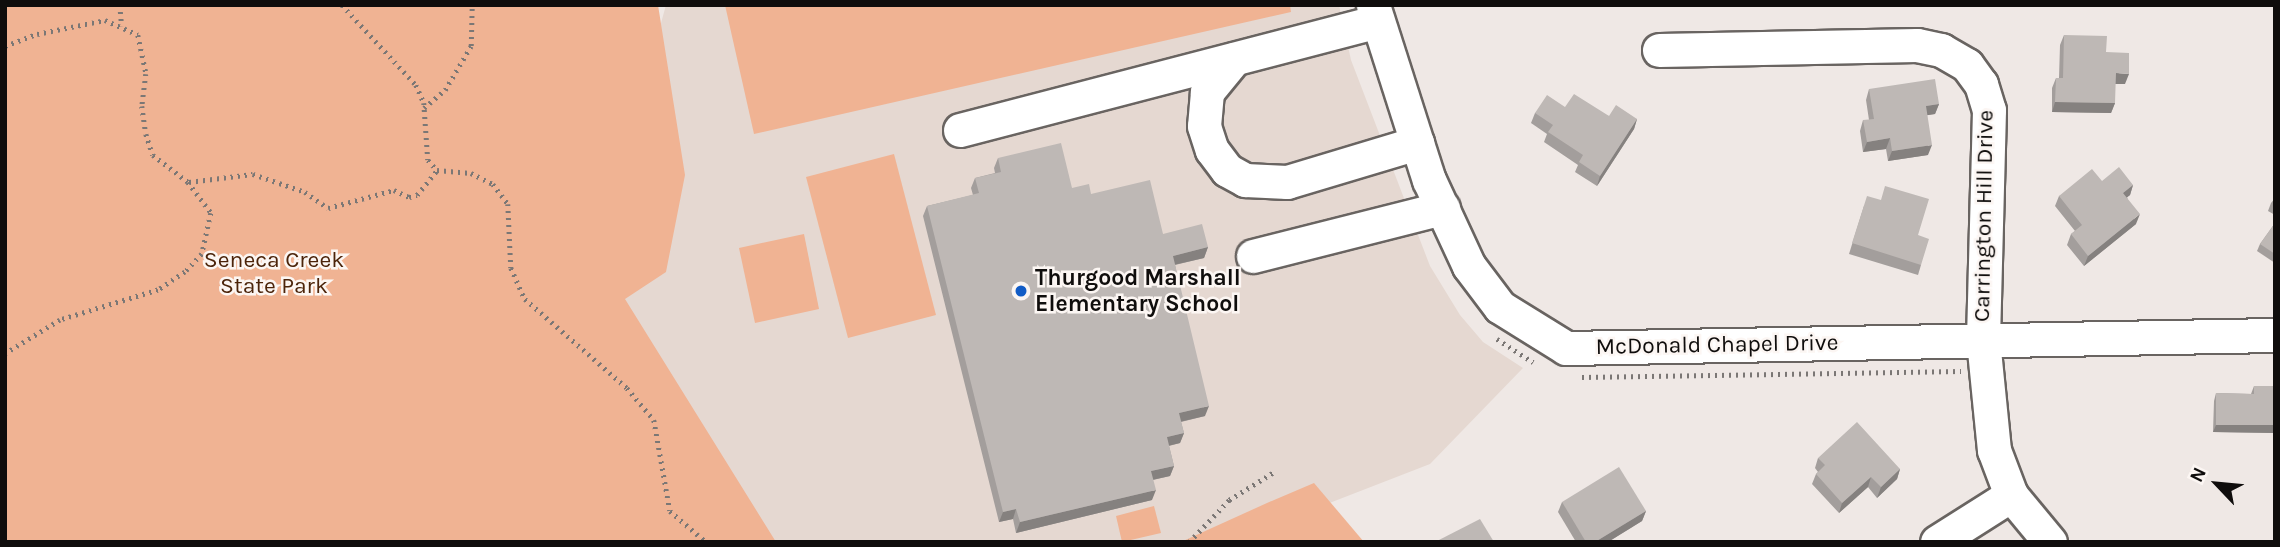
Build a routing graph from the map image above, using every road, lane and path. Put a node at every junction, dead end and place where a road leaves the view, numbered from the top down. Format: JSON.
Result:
{"nodes":[{"id":1,"x":120,"y":5,"type":"edge"},
{"id":2,"x":342,"y":5,"type":"edge"},
{"id":3,"x":472,"y":5,"type":"edge"},
{"id":4,"x":1374,"y":14,"type":"edge"},
{"id":5,"x":122,"y":26,"type":"junction"},
{"id":6,"x":5,"y":46,"type":"edge"},
{"id":7,"x":1659,"y":50,"type":"dead end"},
{"id":8,"x":1234,"y":59,"type":"junction"},
{"id":9,"x":424,"y":108,"type":"junction"},
{"id":10,"x":960,"y":130,"type":"dead end"},
{"id":11,"x":1417,"y":144,"type":"junction"},
{"id":12,"x":437,"y":170,"type":"junction"},
{"id":13,"x":188,"y":182,"type":"junction"},
{"id":14,"x":1443,"y":208,"type":"junction"},
{"id":15,"x":1253,"y":256,"type":"dead end"},
{"id":16,"x":2275,"y":335,"type":"edge"},
{"id":17,"x":1983,"y":340,"type":"junction"},
{"id":18,"x":5,"y":354,"type":"edge"},
{"id":19,"x":1274,"y":471,"type":"dead end"},
{"id":20,"x":2011,"y":495,"type":"junction"},
{"id":21,"x":706,"y":542,"type":"edge"},
{"id":22,"x":1189,"y":542,"type":"edge"},
{"id":23,"x":1937,"y":542,"type":"edge"},
{"id":24,"x":2050,"y":542,"type":"edge"}],
"edges":[{"from":1,"to":5,"type":"path"},
{"from":2,"to":9,"type":"path"},
{"from":3,"to":9,"type":"path"},
{"from":4,"to":8,"type":"street"},
{"from":4,"to":11,"type":"street","name":"McDonald Chapel Drive"},
{"from":5,"to":6,"type":"path"},
{"from":5,"to":13,"type":"path"},
{"from":7,"to":17,"type":"street","name":"Carrington Hill Drive"},
{"from":8,"to":10,"type":"street"},
{"from":8,"to":11,"type":"street"},
{"from":9,"to":12,"type":"path"},
{"from":11,"to":14,"type":"street","name":"McDonald Chapel Drive"},
{"from":12,"to":13,"type":"path"},
{"from":12,"to":21,"type":"path"},
{"from":13,"to":18,"type":"path"},
{"from":14,"to":15,"type":"street"},
{"from":14,"to":17,"type":"street","name":"McDonald Chapel Drive"},
{"from":16,"to":17,"type":"street","name":"McDonald Chapel Drive"},
{"from":17,"to":20,"type":"street","name":"Carrington Hill Drive"},
{"from":19,"to":22,"type":"path"},
{"from":20,"to":23,"type":"street"},
{"from":20,"to":24,"type":"street","name":"Carrington Hill Drive"}]}
